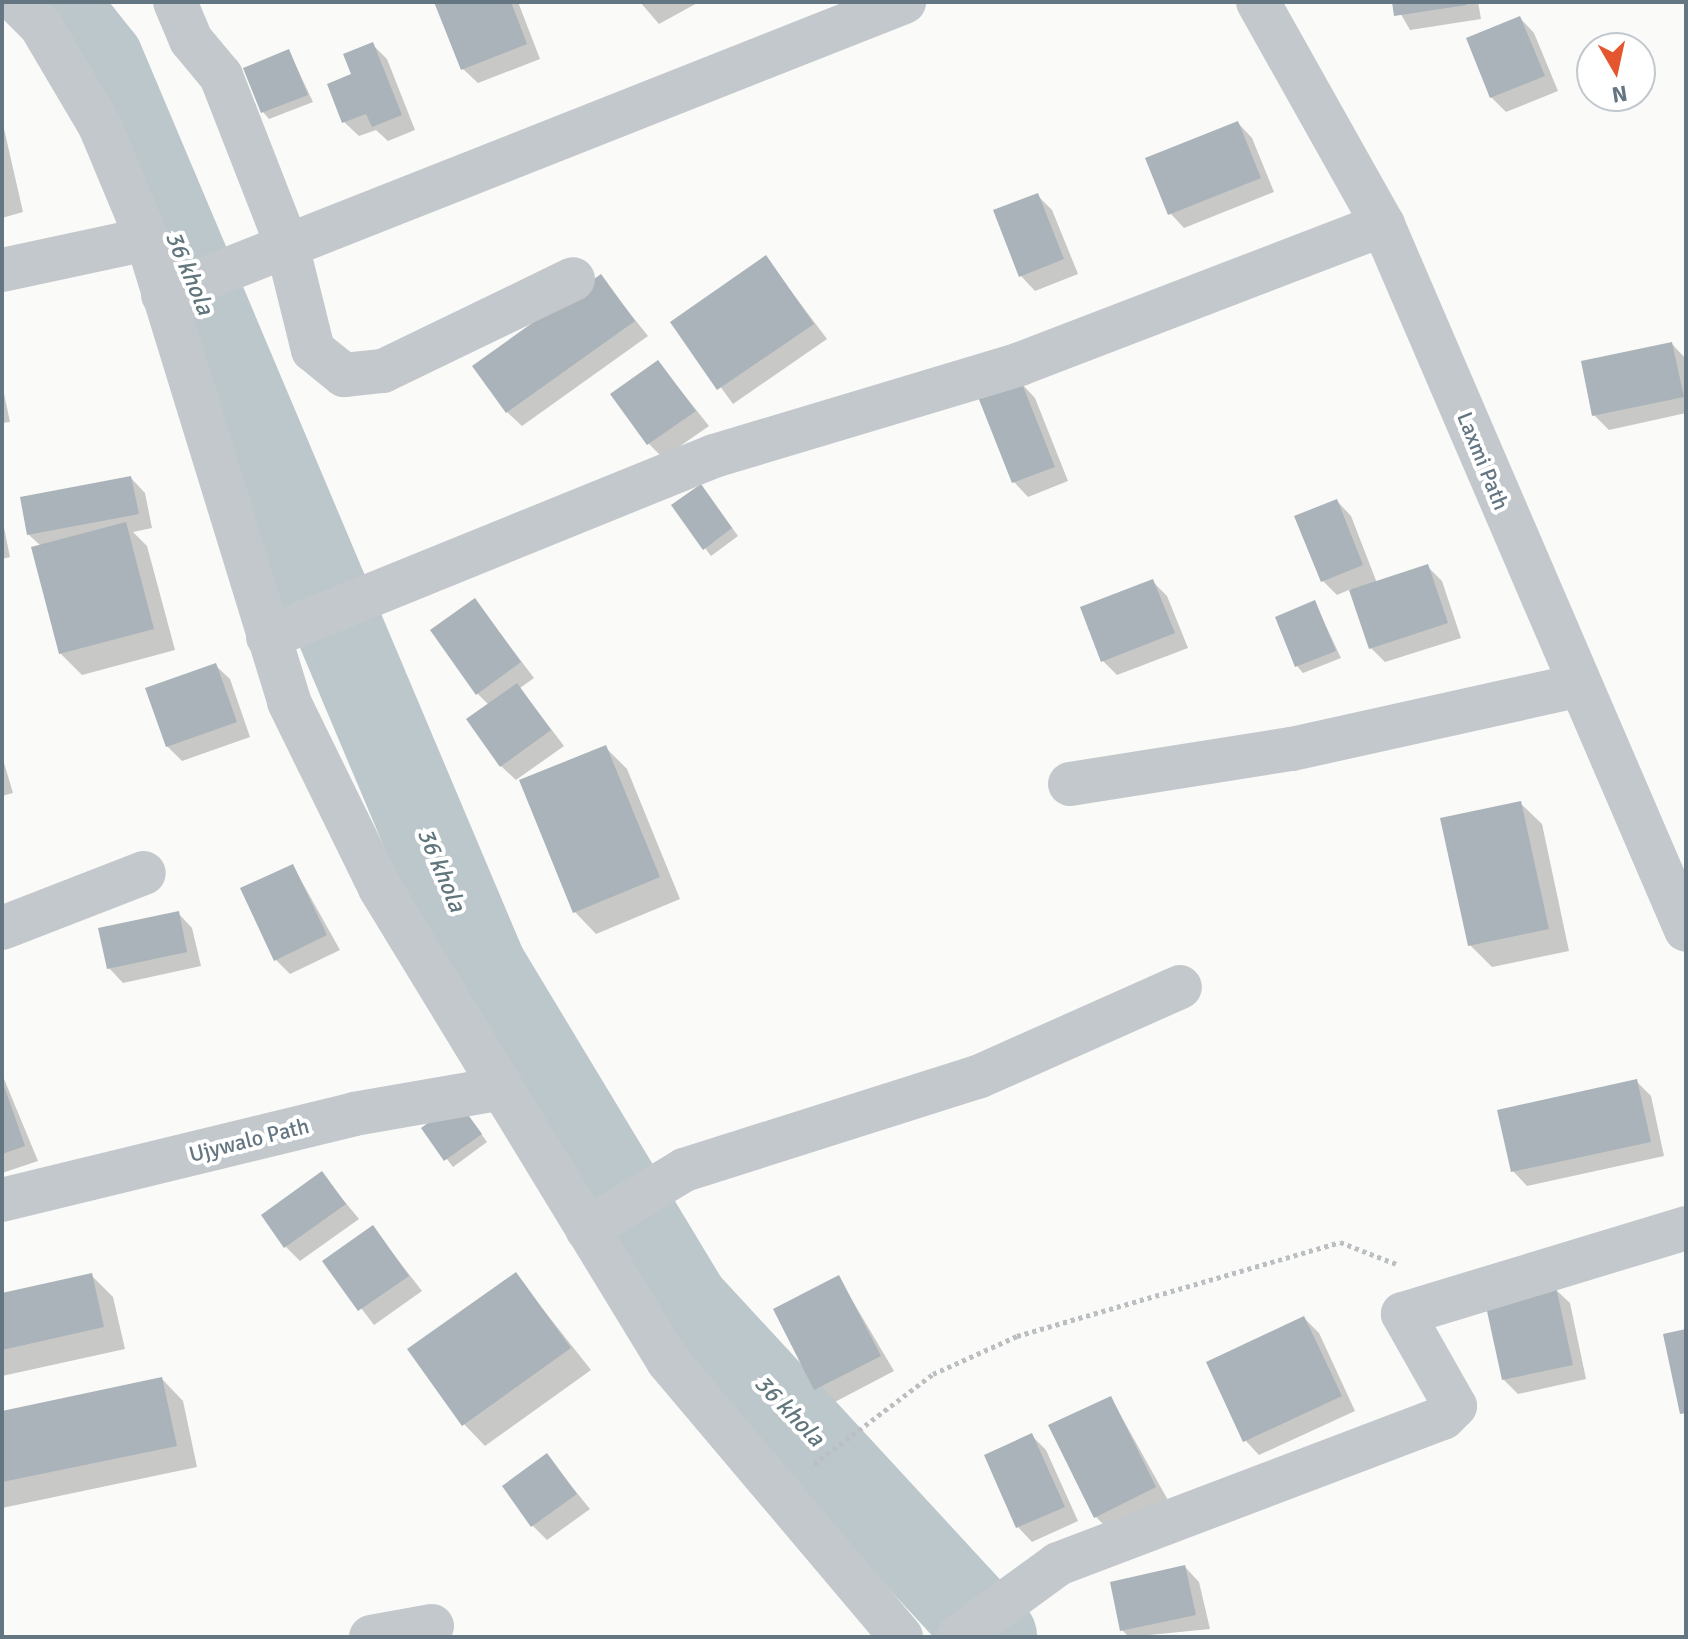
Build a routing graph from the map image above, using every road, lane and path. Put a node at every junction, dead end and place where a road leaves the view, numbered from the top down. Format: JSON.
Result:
{"nodes":[{"id":1,"x":175,"y":2,"type":"edge"},
{"id":2,"x":904,"y":2,"type":"edge"},
{"id":3,"x":1258,"y":2,"type":"edge"},
{"id":4,"x":20,"y":21,"type":"edge"},
{"id":5,"x":1383,"y":225,"type":"junction"},
{"id":6,"x":147,"y":239,"type":"junction"},
{"id":7,"x":281,"y":247,"type":"junction"},
{"id":8,"x":2,"y":270,"type":"edge"},
{"id":9,"x":573,"y":279,"type":"dead end"},
{"id":10,"x":163,"y":295,"type":"junction"},
{"id":11,"x":285,"y":631,"type":"junction"},
{"id":12,"x":1576,"y":686,"type":"junction"},
{"id":13,"x":1070,"y":784,"type":"dead end"},
{"id":14,"x":144,"y":873,"type":"dead end"},
{"id":15,"x":2,"y":928,"type":"edge"},
{"id":16,"x":1686,"y":930,"type":"edge"},
{"id":17,"x":1180,"y":987,"type":"dead end"},
{"id":18,"x":497,"y":1089,"type":"junction"},
{"id":19,"x":2,"y":1200,"type":"edge"},
{"id":20,"x":594,"y":1225,"type":"junction"},
{"id":21,"x":1686,"y":1228,"type":"edge"},
{"id":22,"x":1463,"y":1291,"type":"junction"},
{"id":23,"x":812,"y":1466,"type":"dead end"},
{"id":24,"x":432,"y":1626,"type":"dead end"},
{"id":25,"x":371,"y":1637,"type":"edge"},
{"id":26,"x":901,"y":1637,"type":"edge"},
{"id":27,"x":958,"y":1637,"type":"edge"}],
"edges":[{"from":1,"to":7,"type":"street"},
{"from":2,"to":7,"type":"street"},
{"from":3,"to":5,"type":"street","name":"Laxmi Path"},
{"from":4,"to":6,"type":"street"},
{"from":5,"to":11,"type":"street"},
{"from":5,"to":12,"type":"street","name":"Laxmi Path"},
{"from":6,"to":8,"type":"street"},
{"from":6,"to":10,"type":"street"},
{"from":7,"to":9,"type":"street"},
{"from":7,"to":10,"type":"street"},
{"from":10,"to":11,"type":"street"},
{"from":11,"to":18,"type":"street"},
{"from":12,"to":13,"type":"street"},
{"from":12,"to":16,"type":"street","name":"Laxmi Path"},
{"from":14,"to":15,"type":"street"},
{"from":17,"to":20,"type":"street"},
{"from":18,"to":19,"type":"street","name":"Ujywalo Path"},
{"from":18,"to":20,"type":"street"},
{"from":20,"to":26,"type":"street"},
{"from":21,"to":22,"type":"street"},
{"from":22,"to":23,"type":"path"},
{"from":22,"to":27,"type":"street"},
{"from":24,"to":25,"type":"street"}]}
